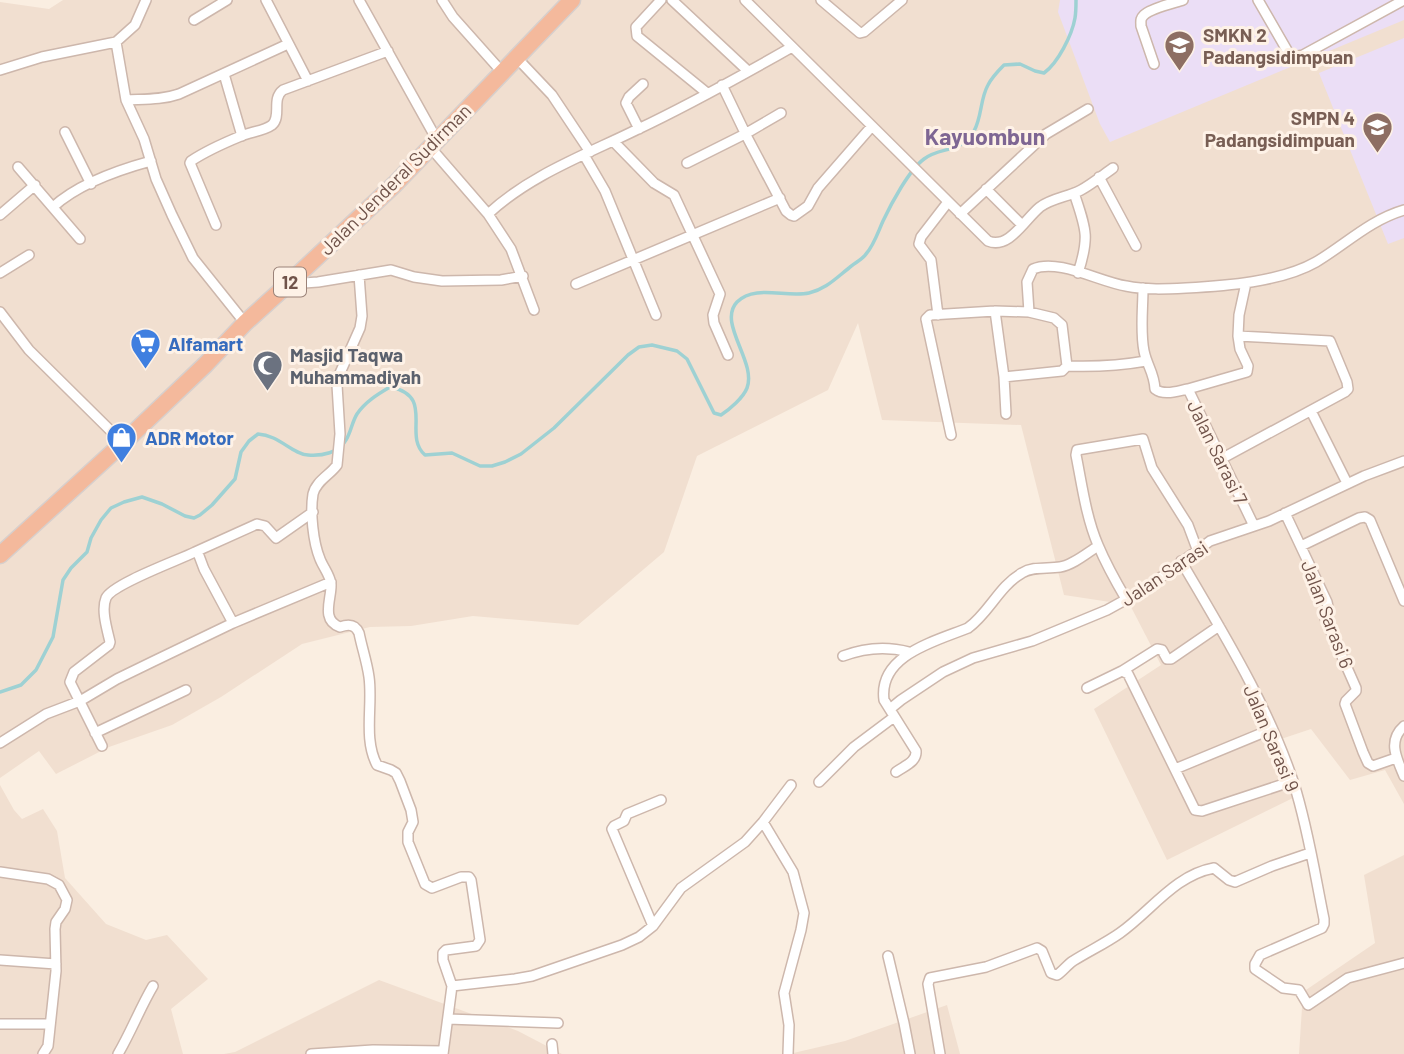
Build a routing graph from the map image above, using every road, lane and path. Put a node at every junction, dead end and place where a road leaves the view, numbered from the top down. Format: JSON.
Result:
{"nodes":[{"id":1,"x":146,"y":0,"type":"edge"},
{"id":2,"x":227,"y":0,"type":"edge"},
{"id":3,"x":266,"y":0,"type":"edge"},
{"id":4,"x":359,"y":0,"type":"edge"},
{"id":5,"x":442,"y":0,"type":"edge"},
{"id":6,"x":572,"y":0,"type":"edge"},
{"id":7,"x":661,"y":0,"type":"edge"},
{"id":8,"x":672,"y":0,"type":"edge"},
{"id":9,"x":745,"y":0,"type":"edge"},
{"id":10,"x":823,"y":0,"type":"edge"},
{"id":11,"x":902,"y":0,"type":"edge"},
{"id":12,"x":1183,"y":0,"type":"edge"},
{"id":13,"x":1258,"y":0,"type":"edge"},
{"id":14,"x":1404,"y":0,"type":"edge"},
{"id":15,"x":194,"y":20,"type":"dead end"},
{"id":16,"x":116,"y":41,"type":"junction"},
{"id":17,"x":288,"y":44,"type":"junction"},
{"id":18,"x":792,"y":47,"type":"junction"},
{"id":19,"x":388,"y":51,"type":"junction"},
{"id":20,"x":516,"y":57,"type":"junction"},
{"id":21,"x":1154,"y":64,"type":"dead end"},
{"id":22,"x":0,"y":69,"type":"edge"},
{"id":23,"x":748,"y":71,"type":"junction"},
{"id":24,"x":502,"y":72,"type":"junction"},
{"id":25,"x":224,"y":74,"type":"junction"},
{"id":26,"x":308,"y":81,"type":"junction"},
{"id":27,"x":643,"y":85,"type":"dead end"},
{"id":28,"x":722,"y":85,"type":"junction"},
{"id":29,"x":707,"y":93,"type":"junction"},
{"id":30,"x":126,"y":100,"type":"junction"},
{"id":31,"x":1088,"y":109,"type":"dead end"},
{"id":32,"x":782,"y":113,"type":"dead end"},
{"id":33,"x":872,"y":126,"type":"junction"},
{"id":34,"x":639,"y":129,"type":"junction"},
{"id":35,"x":65,"y":132,"type":"dead end"},
{"id":36,"x":745,"y":134,"type":"junction"},
{"id":37,"x":242,"y":136,"type":"junction"},
{"id":38,"x":613,"y":141,"type":"junction"},
{"id":39,"x":433,"y":144,"type":"junction"},
{"id":40,"x":587,"y":154,"type":"junction"},
{"id":41,"x":151,"y":162,"type":"junction"},
{"id":42,"x":687,"y":163,"type":"dead end"},
{"id":43,"x":18,"y":167,"type":"dead end"},
{"id":44,"x":1113,"y":168,"type":"dead end"},
{"id":45,"x":1100,"y":177,"type":"junction"},
{"id":46,"x":91,"y":184,"type":"junction"},
{"id":47,"x":35,"y":185,"type":"junction"},
{"id":48,"x":986,"y":189,"type":"junction"},
{"id":49,"x":1074,"y":193,"type":"junction"},
{"id":50,"x":780,"y":198,"type":"junction"},
{"id":51,"x":948,"y":202,"type":"junction"},
{"id":52,"x":53,"y":208,"type":"junction"},
{"id":53,"x":1404,"y":210,"type":"edge"},
{"id":54,"x":488,"y":214,"type":"junction"},
{"id":55,"x":960,"y":214,"type":"junction"},
{"id":56,"x":0,"y":215,"type":"edge"},
{"id":57,"x":216,"y":225,"type":"dead end"},
{"id":58,"x":1022,"y":225,"type":"junction"},
{"id":59,"x":693,"y":235,"type":"junction"},
{"id":60,"x":80,"y":239,"type":"dead end"},
{"id":61,"x":1136,"y":246,"type":"dead end"},
{"id":62,"x":29,"y":255,"type":"dead end"},
{"id":63,"x":633,"y":261,"type":"junction"},
{"id":64,"x":0,"y":273,"type":"edge"},
{"id":65,"x":1078,"y":273,"type":"junction"},
{"id":66,"x":359,"y":275,"type":"junction"},
{"id":67,"x":523,"y":276,"type":"junction"},
{"id":68,"x":1246,"y":283,"type":"junction"},
{"id":69,"x":288,"y":284,"type":"junction"},
{"id":70,"x":576,"y":284,"type":"dead end"},
{"id":71,"x":1143,"y":288,"type":"junction"},
{"id":72,"x":534,"y":310,"type":"dead end"},
{"id":73,"x":995,"y":311,"type":"junction"},
{"id":74,"x":0,"y":312,"type":"edge"},
{"id":75,"x":1029,"y":312,"type":"junction"},
{"id":76,"x":656,"y":314,"type":"dead end"},
{"id":77,"x":938,"y":315,"type":"junction"},
{"id":78,"x":245,"y":323,"type":"junction"},
{"id":79,"x":1238,"y":336,"type":"junction"},
{"id":80,"x":728,"y":355,"type":"dead end"},
{"id":81,"x":1146,"y":361,"type":"junction"},
{"id":82,"x":1067,"y":366,"type":"junction"},
{"id":83,"x":1004,"y":377,"type":"junction"},
{"id":84,"x":1188,"y":389,"type":"junction"},
{"id":85,"x":1311,"y":411,"type":"junction"},
{"id":86,"x":1006,"y":414,"type":"dead end"},
{"id":87,"x":951,"y":435,"type":"dead end"},
{"id":88,"x":123,"y":443,"type":"junction"},
{"id":89,"x":1221,"y":459,"type":"junction"},
{"id":90,"x":1404,"y":461,"type":"edge"},
{"id":91,"x":1348,"y":483,"type":"junction"},
{"id":92,"x":313,"y":512,"type":"junction"},
{"id":93,"x":1285,"y":513,"type":"junction"},
{"id":94,"x":1254,"y":526,"type":"junction"},
{"id":95,"x":1098,"y":546,"type":"junction"},
{"id":96,"x":1301,"y":546,"type":"junction"},
{"id":97,"x":1197,"y":549,"type":"junction"},
{"id":98,"x":195,"y":552,"type":"junction"},
{"id":99,"x":0,"y":555,"type":"edge"},
{"id":100,"x":1181,"y":561,"type":"junction"},
{"id":101,"x":331,"y":582,"type":"junction"},
{"id":102,"x":1126,"y":599,"type":"junction"},
{"id":103,"x":1404,"y":601,"type":"edge"},
{"id":104,"x":233,"y":623,"type":"junction"},
{"id":105,"x":1219,"y":626,"type":"junction"},
{"id":106,"x":909,"y":652,"type":"junction"},
{"id":107,"x":843,"y":656,"type":"dead end"},
{"id":108,"x":1122,"y":671,"type":"junction"},
{"id":109,"x":1087,"y":688,"type":"dead end"},
{"id":110,"x":186,"y":690,"type":"dead end"},
{"id":111,"x":80,"y":701,"type":"junction"},
{"id":112,"x":892,"y":713,"type":"junction"},
{"id":113,"x":1404,"y":726,"type":"edge"},
{"id":114,"x":1272,"y":729,"type":"junction"},
{"id":115,"x":95,"y":733,"type":"junction"},
{"id":116,"x":0,"y":743,"type":"edge"},
{"id":117,"x":102,"y":746,"type":"dead end"},
{"id":118,"x":1396,"y":758,"type":"junction"},
{"id":119,"x":1175,"y":769,"type":"junction"},
{"id":120,"x":896,"y":772,"type":"dead end"},
{"id":121,"x":1404,"y":776,"type":"edge"},
{"id":122,"x":1293,"y":781,"type":"junction"},
{"id":123,"x":819,"y":782,"type":"dead end"},
{"id":124,"x":791,"y":785,"type":"dead end"},
{"id":125,"x":661,"y":800,"type":"dead end"},
{"id":126,"x":763,"y":822,"type":"junction"},
{"id":127,"x":1310,"y":853,"type":"junction"},
{"id":128,"x":0,"y":872,"type":"edge"},
{"id":129,"x":653,"y":926,"type":"junction"},
{"id":130,"x":888,"y":956,"type":"dead end"},
{"id":131,"x":0,"y":960,"type":"edge"},
{"id":132,"x":1404,"y":963,"type":"edge"},
{"id":133,"x":56,"y":964,"type":"junction"},
{"id":134,"x":153,"y":986,"type":"dead end"},
{"id":135,"x":452,"y":986,"type":"junction"},
{"id":136,"x":448,"y":1018,"type":"junction"},
{"id":137,"x":558,"y":1023,"type":"dead end"},
{"id":138,"x":0,"y":1024,"type":"edge"},
{"id":139,"x":49,"y":1024,"type":"junction"},
{"id":140,"x":368,"y":1052,"type":"edge"},
{"id":141,"x":443,"y":1052,"type":"edge"},
{"id":142,"x":43,"y":1054,"type":"edge"},
{"id":143,"x":118,"y":1054,"type":"edge"},
{"id":144,"x":311,"y":1054,"type":"edge"},
{"id":145,"x":788,"y":1054,"type":"edge"},
{"id":146,"x":910,"y":1054,"type":"edge"},
{"id":147,"x":940,"y":1054,"type":"edge"}],
"edges":[{"from":1,"to":16,"type":"street"},
{"from":2,"to":15,"type":"street"},
{"from":3,"to":17,"type":"street"},
{"from":4,"to":19,"type":"street"},
{"from":5,"to":24,"type":"street"},
{"from":6,"to":20,"type":"highway","name":"Jalan Jenderal Sudirman","number":"12"},
{"from":7,"to":29,"type":"street"},
{"from":8,"to":23,"type":"street"},
{"from":9,"to":18,"type":"street"},
{"from":10,"to":11,"type":"street"},
{"from":12,"to":21,"type":"street"},
{"from":13,"to":14,"type":"street"},
{"from":16,"to":22,"type":"street"},
{"from":16,"to":30,"type":"street"},
{"from":17,"to":25,"type":"street"},
{"from":17,"to":26,"type":"street"},
{"from":18,"to":23,"type":"street"},
{"from":18,"to":33,"type":"street"},
{"from":19,"to":26,"type":"street"},
{"from":19,"to":39,"type":"street"},
{"from":20,"to":24,"type":"highway","name":"Jalan Jenderal Sudirman","number":"12"},
{"from":20,"to":40,"type":"street"},
{"from":23,"to":28,"type":"street"},
{"from":24,"to":39,"type":"highway","name":"Jalan Jenderal Sudirman","number":"12"},
{"from":25,"to":30,"type":"street"},
{"from":25,"to":37,"type":"street"},
{"from":26,"to":37,"type":"street"},
{"from":27,"to":34,"type":"street"},
{"from":28,"to":29,"type":"street"},
{"from":28,"to":36,"type":"street"},
{"from":29,"to":34,"type":"street"},
{"from":30,"to":41,"type":"street"},
{"from":31,"to":48,"type":"street"},
{"from":32,"to":36,"type":"street"},
{"from":33,"to":50,"type":"street"},
{"from":33,"to":51,"type":"street"},
{"from":34,"to":38,"type":"street"},
{"from":35,"to":46,"type":"street"},
{"from":36,"to":42,"type":"street"},
{"from":36,"to":50,"type":"street"},
{"from":37,"to":57,"type":"street"},
{"from":38,"to":40,"type":"street"},
{"from":38,"to":59,"type":"street"},
{"from":39,"to":54,"type":"street"},
{"from":39,"to":69,"type":"highway","name":"Jalan Jenderal Sudirman","number":"12"},
{"from":40,"to":54,"type":"street"},
{"from":40,"to":63,"type":"street"},
{"from":41,"to":46,"type":"street"},
{"from":41,"to":78,"type":"street"},
{"from":43,"to":47,"type":"street"},
{"from":44,"to":45,"type":"street"},
{"from":45,"to":49,"type":"street"},
{"from":45,"to":61,"type":"street"},
{"from":46,"to":52,"type":"street"},
{"from":47,"to":52,"type":"street"},
{"from":47,"to":56,"type":"street"},
{"from":48,"to":55,"type":"street"},
{"from":48,"to":58,"type":"street"},
{"from":49,"to":58,"type":"street"},
{"from":49,"to":65,"type":"street"},
{"from":50,"to":59,"type":"street"},
{"from":51,"to":55,"type":"street"},
{"from":51,"to":77,"type":"street"},
{"from":52,"to":60,"type":"street"},
{"from":53,"to":68,"type":"street"},
{"from":54,"to":67,"type":"street"},
{"from":55,"to":58,"type":"street"},
{"from":59,"to":63,"type":"street"},
{"from":59,"to":80,"type":"street"},
{"from":62,"to":64,"type":"street"},
{"from":63,"to":70,"type":"street"},
{"from":63,"to":76,"type":"street"},
{"from":65,"to":71,"type":"street"},
{"from":65,"to":75,"type":"street"},
{"from":66,"to":67,"type":"street"},
{"from":66,"to":69,"type":"street"},
{"from":66,"to":92,"type":"street"},
{"from":67,"to":72,"type":"street"},
{"from":68,"to":71,"type":"street"},
{"from":68,"to":79,"type":"street"},
{"from":69,"to":78,"type":"highway","name":"Jalan Jenderal Sudirman","number":"12"},
{"from":71,"to":81,"type":"street","name":"Jalan Sarasi 7"},
{"from":73,"to":75,"type":"street"},
{"from":73,"to":77,"type":"street"},
{"from":73,"to":83,"type":"street"},
{"from":74,"to":88,"type":"street"},
{"from":75,"to":82,"type":"street"},
{"from":77,"to":87,"type":"street"},
{"from":78,"to":88,"type":"highway","name":"Jalan Jenderal Sudirman","number":"12"},
{"from":79,"to":84,"type":"street"},
{"from":79,"to":85,"type":"street"},
{"from":81,"to":82,"type":"street"},
{"from":81,"to":84,"type":"street","name":"Jalan Sarasi 7"},
{"from":82,"to":83,"type":"street"},
{"from":83,"to":86,"type":"street"},
{"from":84,"to":89,"type":"street","name":"Jalan Sarasi 7"},
{"from":85,"to":89,"type":"street"},
{"from":85,"to":91,"type":"street"},
{"from":88,"to":99,"type":"highway","name":"Jalan Jenderal Sudirman","number":"12"},
{"from":89,"to":94,"type":"street","name":"Jalan Sarasi 7"},
{"from":90,"to":91,"type":"street","name":"Jalan Sarasi"},
{"from":91,"to":93,"type":"street","name":"Jalan Sarasi"},
{"from":92,"to":98,"type":"street"},
{"from":92,"to":101,"type":"street"},
{"from":93,"to":94,"type":"street","name":"Jalan Sarasi"},
{"from":93,"to":96,"type":"street","name":"Jalan Sarasi 6"},
{"from":94,"to":97,"type":"street","name":"Jalan Sarasi"},
{"from":95,"to":97,"type":"street"},
{"from":95,"to":102,"type":"street"},
{"from":95,"to":106,"type":"street"},
{"from":96,"to":103,"type":"street"},
{"from":96,"to":118,"type":"street","name":"Jalan Sarasi 6"},
{"from":97,"to":100,"type":"street","name":"Jalan Sarasi"},
{"from":98,"to":104,"type":"street"},
{"from":98,"to":111,"type":"street"},
{"from":100,"to":102,"type":"street","name":"Jalan Sarasi"},
{"from":100,"to":105,"type":"street","name":"Jalan Sarasi 9"},
{"from":101,"to":104,"type":"street"},
{"from":101,"to":135,"type":"street"},
{"from":102,"to":112,"type":"street","name":"Jalan Sarasi"},
{"from":104,"to":111,"type":"street"},
{"from":105,"to":108,"type":"street"},
{"from":105,"to":114,"type":"street","name":"Jalan Sarasi 9"},
{"from":106,"to":107,"type":"street"},
{"from":106,"to":112,"type":"street"},
{"from":108,"to":109,"type":"street"},
{"from":108,"to":119,"type":"street"},
{"from":110,"to":115,"type":"street"},
{"from":111,"to":115,"type":"street"},
{"from":111,"to":116,"type":"street"},
{"from":112,"to":120,"type":"street"},
{"from":112,"to":123,"type":"street","name":"Jalan Sarasi"},
{"from":113,"to":118,"type":"street"},
{"from":114,"to":119,"type":"street"},
{"from":114,"to":122,"type":"street","name":"Jalan Sarasi 9"},
{"from":115,"to":117,"type":"street"},
{"from":118,"to":121,"type":"street"},
{"from":119,"to":122,"type":"street"},
{"from":122,"to":127,"type":"street","name":"Jalan Sarasi 9"},
{"from":124,"to":126,"type":"street"},
{"from":125,"to":129,"type":"street"},
{"from":126,"to":129,"type":"street"},
{"from":126,"to":145,"type":"street"},
{"from":127,"to":132,"type":"street","name":"Jalan Sarasi 9"},
{"from":127,"to":147,"type":"street"},
{"from":128,"to":133,"type":"street"},
{"from":129,"to":135,"type":"street"},
{"from":130,"to":146,"type":"street"},
{"from":131,"to":133,"type":"street"},
{"from":133,"to":139,"type":"street"},
{"from":134,"to":143,"type":"street"},
{"from":135,"to":136,"type":"street"},
{"from":136,"to":137,"type":"street"},
{"from":136,"to":141,"type":"street"},
{"from":138,"to":139,"type":"street"},
{"from":139,"to":142,"type":"street"},
{"from":140,"to":141,"type":"street"},
{"from":140,"to":144,"type":"street"}]}
